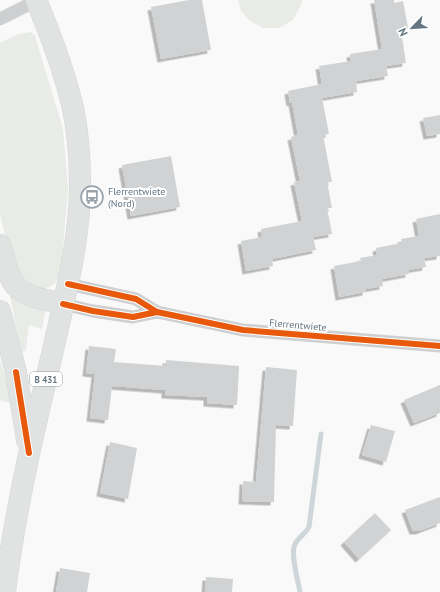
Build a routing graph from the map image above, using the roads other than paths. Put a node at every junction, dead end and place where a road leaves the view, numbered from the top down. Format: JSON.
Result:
{"nodes":[{"id":1,"x":37,"y":0,"type":"edge"},
{"id":2,"x":0,"y":19,"type":"edge"},
{"id":3,"x":0,"y":245,"type":"edge"},
{"id":4,"x":68,"y":284,"type":"junction"},
{"id":5,"x":63,"y":304,"type":"junction"},
{"id":6,"x":0,"y":311,"type":"edge"},
{"id":7,"x":157,"y":312,"type":"junction"},
{"id":8,"x":440,"y":346,"type":"edge"},
{"id":9,"x":29,"y":453,"type":"junction"},
{"id":10,"x":5,"y":592,"type":"edge"}],
"edges":[{"from":1,"to":2,"type":"street"},
{"from":1,"to":4,"type":"main road","number":"B 431"},
{"from":3,"to":5,"type":"main road"},
{"from":4,"to":5,"type":"main road","number":"B 431"},
{"from":4,"to":7,"type":"street","name":"Flerrentwiete"},
{"from":5,"to":7,"type":"street","name":"Flerrentwiete"},
{"from":5,"to":9,"type":"main road","number":"B 431"},
{"from":6,"to":9,"type":"main road","number":"B 431"},
{"from":7,"to":8,"type":"street","name":"Flerrentwiete"},
{"from":9,"to":10,"type":"main road","number":"B 431"}]}
